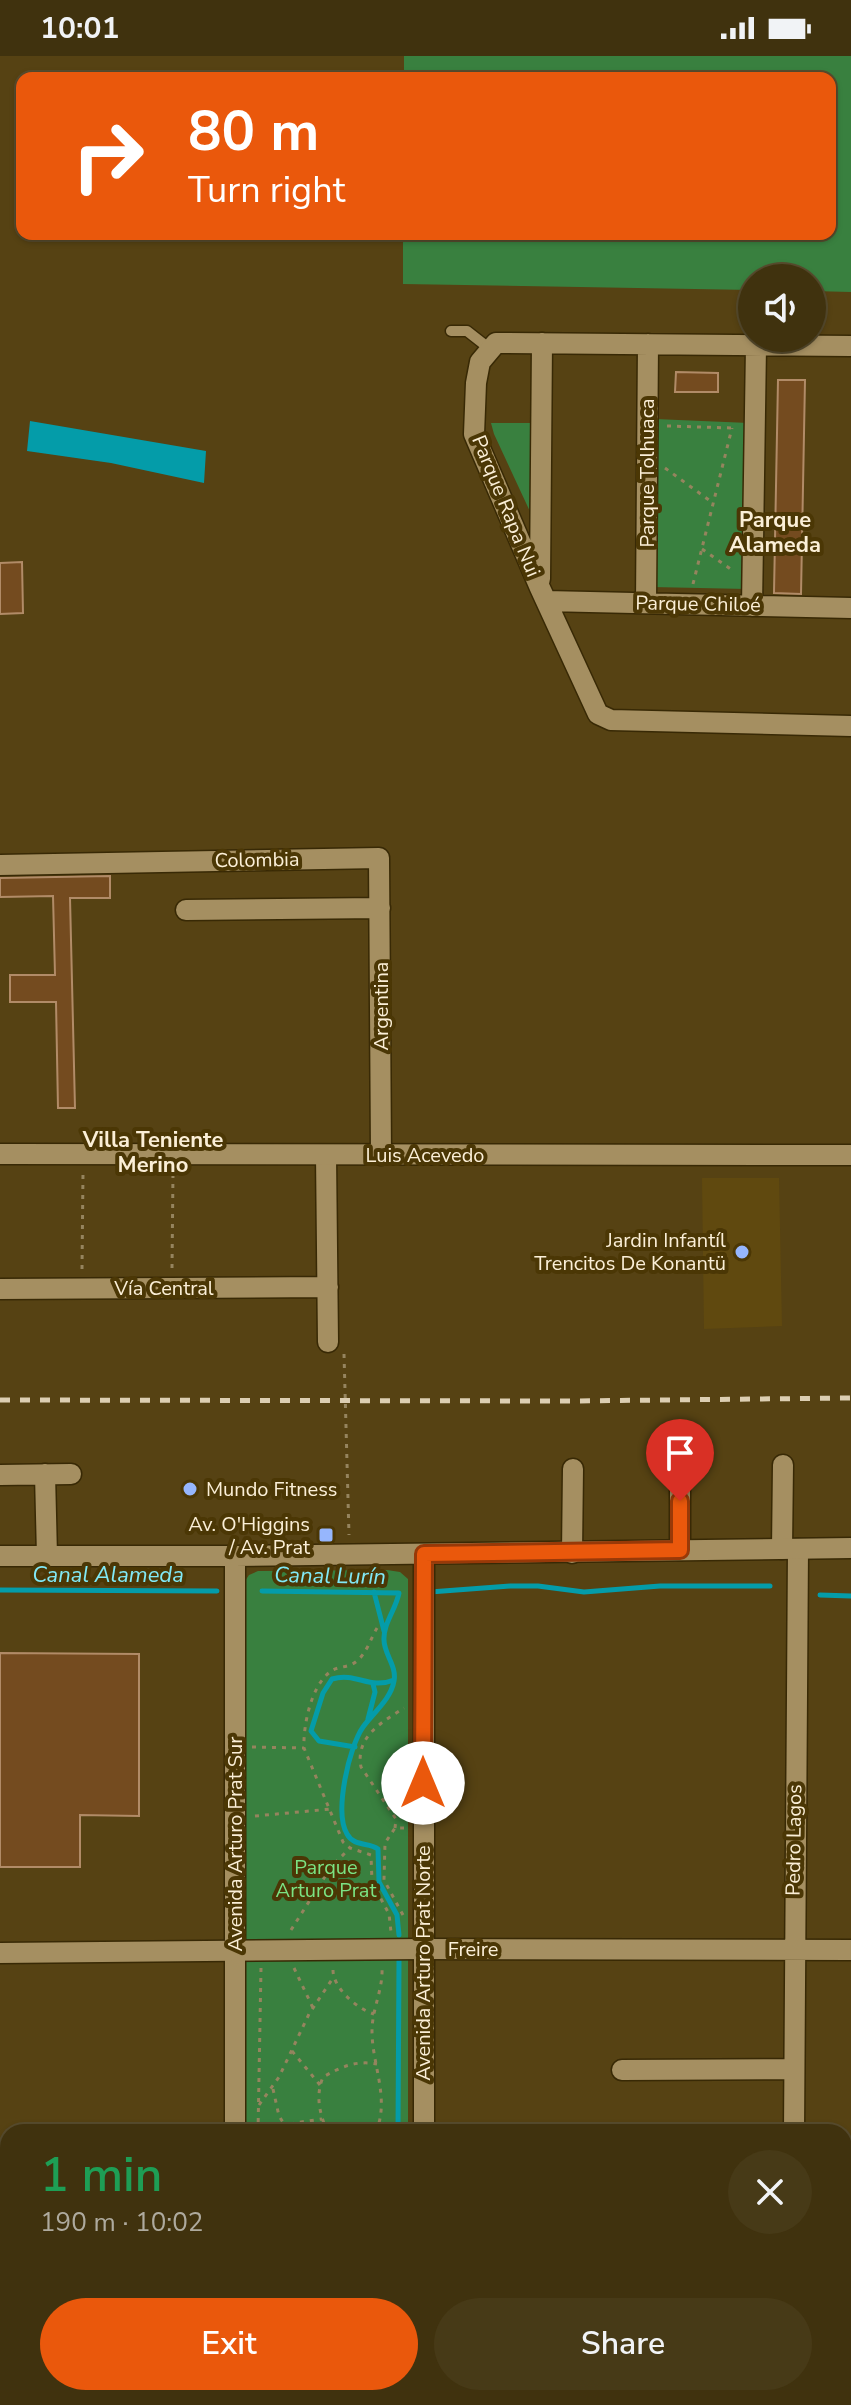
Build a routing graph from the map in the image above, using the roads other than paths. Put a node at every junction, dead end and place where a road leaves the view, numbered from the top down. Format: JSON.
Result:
{"nodes":[{"id":1,"x":451,"y":331,"type":"dead end"},
{"id":2,"x":542,"y":343,"type":"junction"},
{"id":3,"x":648,"y":344,"type":"junction"},
{"id":4,"x":738,"y":346,"type":"edge"},
{"id":5,"x":826,"y":346,"type":"edge"},
{"id":6,"x":851,"y":346,"type":"edge"},
{"id":7,"x":490,"y":349,"type":"junction"},
{"id":8,"x":756,"y":352,"type":"edge"},
{"id":9,"x":543,"y":594,"type":"junction"},
{"id":10,"x":646,"y":603,"type":"junction"},
{"id":11,"x":752,"y":606,"type":"junction"},
{"id":12,"x":851,"y":608,"type":"edge"},
{"id":13,"x":851,"y":726,"type":"edge"},
{"id":14,"x":379,"y":858,"type":"joint"},
{"id":15,"x":0,"y":865,"type":"edge"},
{"id":16,"x":380,"y":908,"type":"junction"},
{"id":17,"x":186,"y":910,"type":"dead end"},
{"id":18,"x":0,"y":1154,"type":"edge"},
{"id":19,"x":326,"y":1155,"type":"junction"},
{"id":20,"x":381,"y":1155,"type":"junction"},
{"id":21,"x":851,"y":1155,"type":"edge"},
{"id":22,"x":328,"y":1287,"type":"junction"},
{"id":23,"x":0,"y":1289,"type":"edge"},
{"id":24,"x":328,"y":1342,"type":"dead end"},
{"id":25,"x":783,"y":1465,"type":"dead end"},
{"id":26,"x":573,"y":1469,"type":"dead end"},
{"id":27,"x":680,"y":1470,"type":"dead end"},
{"id":28,"x":45,"y":1474,"type":"junction"},
{"id":29,"x":71,"y":1474,"type":"dead end"},
{"id":30,"x":0,"y":1475,"type":"edge"},
{"id":31,"x":851,"y":1548,"type":"edge"},
{"id":32,"x":790,"y":1549,"type":"junction"},
{"id":33,"x":680,"y":1550,"type":"junction"},
{"id":34,"x":572,"y":1553,"type":"junction"},
{"id":35,"x":424,"y":1554,"type":"junction"},
{"id":36,"x":0,"y":1556,"type":"edge"},
{"id":37,"x":47,"y":1556,"type":"junction"},
{"id":38,"x":235,"y":1556,"type":"junction"},
{"id":39,"x":235,"y":1949,"type":"junction"},
{"id":40,"x":423,"y":1949,"type":"junction"},
{"id":41,"x":793,"y":1950,"type":"junction"},
{"id":42,"x":851,"y":1950,"type":"edge"},
{"id":43,"x":0,"y":1953,"type":"edge"},
{"id":44,"x":793,"y":2069,"type":"junction"},
{"id":45,"x":622,"y":2070,"type":"dead end"},
{"id":46,"x":235,"y":2124,"type":"edge"},
{"id":47,"x":424,"y":2124,"type":"edge"},
{"id":48,"x":794,"y":2124,"type":"edge"}],
"edges":[{"from":1,"to":7,"type":"lane"},
{"from":2,"to":3,"type":"street"},
{"from":2,"to":7,"type":"street"},
{"from":2,"to":9,"type":"street"},
{"from":3,"to":4,"type":"street"},
{"from":3,"to":10,"type":"street","name":"Parque Tolhuaca"},
{"from":5,"to":6,"type":"street"},
{"from":7,"to":9,"type":"street","name":"Parque Rapa Nui"},
{"from":8,"to":11,"type":"street"},
{"from":9,"to":10,"type":"street","name":"Parque Chiloé"},
{"from":9,"to":13,"type":"street","name":"Parque Rapa Nui"},
{"from":10,"to":11,"type":"street","name":"Parque Chiloé"},
{"from":11,"to":12,"type":"street","name":"Parque Chiloé"},
{"from":14,"to":15,"type":"street","name":"Colombia"},
{"from":14,"to":16,"type":"street","name":"Argentina"},
{"from":16,"to":17,"type":"street"},
{"from":16,"to":20,"type":"street","name":"Argentina"},
{"from":18,"to":19,"type":"street","name":"Luis Acevedo"},
{"from":19,"to":20,"type":"street","name":"Luis Acevedo"},
{"from":19,"to":22,"type":"street"},
{"from":20,"to":21,"type":"street","name":"Luis Acevedo"},
{"from":22,"to":23,"type":"street","name":"Vía Central"},
{"from":22,"to":24,"type":"street"},
{"from":25,"to":32,"type":"street","name":"Pedro Lagos"},
{"from":26,"to":34,"type":"street"},
{"from":27,"to":33,"type":"street"},
{"from":28,"to":29,"type":"street"},
{"from":28,"to":30,"type":"street"},
{"from":28,"to":37,"type":"street"},
{"from":31,"to":32,"type":"street"},
{"from":32,"to":33,"type":"street"},
{"from":32,"to":41,"type":"street","name":"Pedro Lagos"},
{"from":33,"to":34,"type":"street"},
{"from":34,"to":35,"type":"street"},
{"from":35,"to":38,"type":"street"},
{"from":35,"to":40,"type":"street","name":"Avenida Arturo Prat Norte"},
{"from":36,"to":37,"type":"street"},
{"from":37,"to":38,"type":"street"},
{"from":38,"to":39,"type":"street","name":"Avenida Arturo Prat Sur"},
{"from":39,"to":40,"type":"street","name":"Freire"},
{"from":39,"to":43,"type":"street","name":"Freire"},
{"from":39,"to":46,"type":"street","name":"Avenida Arturo Prat Sur"},
{"from":40,"to":41,"type":"street","name":"Freire"},
{"from":40,"to":47,"type":"street","name":"Avenida Arturo Prat Norte"},
{"from":41,"to":42,"type":"street","name":"Freire"},
{"from":41,"to":44,"type":"street","name":"Pedro Lagos"},
{"from":44,"to":45,"type":"street"},
{"from":44,"to":48,"type":"street","name":"Pedro Lagos"}]}
